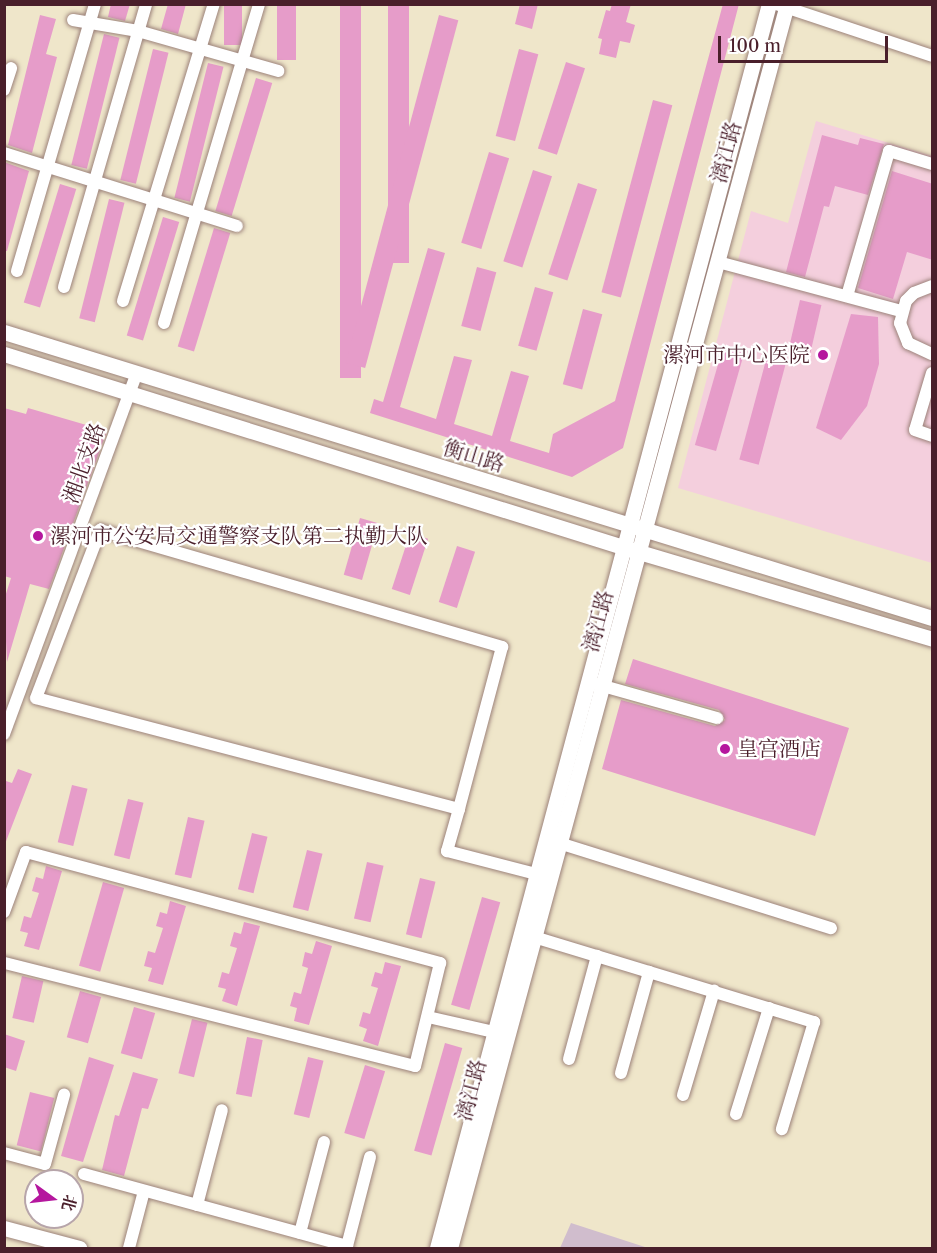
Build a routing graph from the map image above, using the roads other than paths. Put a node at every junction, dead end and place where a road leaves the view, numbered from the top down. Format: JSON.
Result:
{"nodes":[{"id":1,"x":95,"y":4,"type":"edge"},
{"id":2,"x":146,"y":4,"type":"edge"},
{"id":3,"x":214,"y":4,"type":"edge"},
{"id":4,"x":259,"y":4,"type":"edge"},
{"id":5,"x":770,"y":4,"type":"edge"},
{"id":6,"x":783,"y":6,"type":"edge"},
{"id":7,"x":72,"y":20,"type":"dead end"},
{"id":8,"x":90,"y":21,"type":"junction"},
{"id":9,"x":138,"y":31,"type":"junction"},
{"id":10,"x":200,"y":49,"type":"junction"},
{"id":11,"x":933,"y":56,"type":"edge"},
{"id":12,"x":242,"y":62,"type":"junction"},
{"id":13,"x":11,"y":68,"type":"dead end"},
{"id":14,"x":278,"y":71,"type":"dead end"},
{"id":15,"x":4,"y":90,"type":"edge"},
{"id":16,"x":4,"y":153,"type":"edge"},
{"id":17,"x":933,"y":164,"type":"edge"},
{"id":18,"x":49,"y":167,"type":"junction"},
{"id":19,"x":95,"y":182,"type":"junction"},
{"id":20,"x":154,"y":200,"type":"junction"},
{"id":21,"x":197,"y":214,"type":"junction"},
{"id":22,"x":237,"y":226,"type":"dead end"},
{"id":23,"x":718,"y":262,"type":"junction"},
{"id":24,"x":17,"y":272,"type":"dead end"},
{"id":25,"x":933,"y":286,"type":"edge"},
{"id":26,"x":64,"y":287,"type":"dead end"},
{"id":27,"x":847,"y":297,"type":"junction"},
{"id":28,"x":123,"y":301,"type":"dead end"},
{"id":29,"x":901,"y":311,"type":"junction"},
{"id":30,"x":164,"y":323,"type":"dead end"},
{"id":31,"x":4,"y":332,"type":"edge"},
{"id":32,"x":933,"y":354,"type":"edge"},
{"id":33,"x":5,"y":356,"type":"edge"},
{"id":34,"x":137,"y":373,"type":"junction"},
{"id":35,"x":933,"y":374,"type":"edge"},
{"id":36,"x":132,"y":392,"type":"junction"},
{"id":37,"x":933,"y":436,"type":"edge"},
{"id":38,"x":628,"y":525,"type":"junction"},
{"id":39,"x":645,"y":530,"type":"junction"},
{"id":40,"x":622,"y":547,"type":"junction"},
{"id":41,"x":639,"y":552,"type":"junction"},
{"id":42,"x":933,"y":618,"type":"edge"},
{"id":43,"x":933,"y":639,"type":"edge"},
{"id":44,"x":586,"y":681,"type":"junction"},
{"id":45,"x":602,"y":685,"type":"junction"},
{"id":46,"x":717,"y":718,"type":"dead end"},
{"id":47,"x":4,"y":735,"type":"edge"},
{"id":48,"x":459,"y":809,"type":"junction"},
{"id":49,"x":559,"y":843,"type":"junction"},
{"id":50,"x":536,"y":874,"type":"junction"},
{"id":51,"x":4,"y":912,"type":"edge"},
{"id":52,"x":831,"y":928,"type":"dead end"},
{"id":53,"x":534,"y":937,"type":"junction"},
{"id":54,"x":597,"y":956,"type":"junction"},
{"id":55,"x":4,"y":963,"type":"edge"},
{"id":56,"x":649,"y":972,"type":"junction"},
{"id":57,"x":714,"y":992,"type":"junction"},
{"id":58,"x":769,"y":1008,"type":"junction"},
{"id":59,"x":428,"y":1017,"type":"junction"},
{"id":60,"x":500,"y":1034,"type":"junction"},
{"id":61,"x":569,"y":1059,"type":"dead end"},
{"id":62,"x":621,"y":1073,"type":"dead end"},
{"id":63,"x":64,"y":1095,"type":"dead end"},
{"id":64,"x":684,"y":1095,"type":"dead end"},
{"id":65,"x":222,"y":1110,"type":"dead end"},
{"id":66,"x":736,"y":1114,"type":"dead end"},
{"id":67,"x":782,"y":1129,"type":"dead end"},
{"id":68,"x":324,"y":1142,"type":"dead end"},
{"id":69,"x":4,"y":1154,"type":"edge"},
{"id":70,"x":370,"y":1157,"type":"dead end"},
{"id":71,"x":84,"y":1174,"type":"dead end"},
{"id":72,"x":144,"y":1191,"type":"junction"},
{"id":73,"x":197,"y":1205,"type":"junction"},
{"id":74,"x":4,"y":1228,"type":"edge"},
{"id":75,"x":300,"y":1233,"type":"junction"},
{"id":76,"x":79,"y":1248,"type":"edge"},
{"id":77,"x":129,"y":1248,"type":"edge"},
{"id":78,"x":437,"y":1248,"type":"edge"},
{"id":79,"x":450,"y":1248,"type":"edge"}],
"edges":[{"from":1,"to":8,"type":"street"},
{"from":2,"to":9,"type":"street"},
{"from":3,"to":10,"type":"street"},
{"from":4,"to":12,"type":"street"},
{"from":5,"to":38,"type":"street","name":"漓江路"},
{"from":6,"to":11,"type":"street"},
{"from":6,"to":23,"type":"street","name":"漓江路"},
{"from":7,"to":8,"type":"street"},
{"from":8,"to":9,"type":"street"},
{"from":8,"to":18,"type":"street"},
{"from":9,"to":10,"type":"street"},
{"from":9,"to":19,"type":"street"},
{"from":10,"to":12,"type":"street"},
{"from":10,"to":20,"type":"street"},
{"from":12,"to":14,"type":"street"},
{"from":12,"to":21,"type":"street"},
{"from":13,"to":15,"type":"street"},
{"from":16,"to":18,"type":"street"},
{"from":17,"to":27,"type":"street"},
{"from":18,"to":19,"type":"street"},
{"from":18,"to":24,"type":"street"},
{"from":19,"to":20,"type":"street"},
{"from":19,"to":26,"type":"street"},
{"from":20,"to":21,"type":"street"},
{"from":20,"to":28,"type":"street"},
{"from":21,"to":22,"type":"street"},
{"from":21,"to":30,"type":"street"},
{"from":23,"to":27,"type":"street"},
{"from":23,"to":39,"type":"street","name":"漓江路"},
{"from":25,"to":29,"type":"street"},
{"from":27,"to":29,"type":"street"},
{"from":29,"to":32,"type":"street"},
{"from":31,"to":34,"type":"street","name":"衡山路"},
{"from":33,"to":36,"type":"street","name":"衡山路"},
{"from":34,"to":36,"type":"street","name":"湘北支路"},
{"from":34,"to":38,"type":"street","name":"衡山路"},
{"from":35,"to":37,"type":"street"},
{"from":36,"to":40,"type":"street","name":"衡山路"},
{"from":36,"to":47,"type":"street","name":"湘北支路"},
{"from":38,"to":39,"type":"street","name":"衡山路"},
{"from":38,"to":40,"type":"street","name":"漓江路"},
{"from":39,"to":41,"type":"street","name":"漓江路"},
{"from":39,"to":42,"type":"street","name":"衡山路"},
{"from":40,"to":41,"type":"street","name":"衡山路"},
{"from":40,"to":44,"type":"street","name":"漓江路"},
{"from":41,"to":43,"type":"street","name":"衡山路"},
{"from":41,"to":45,"type":"street","name":"漓江路"},
{"from":44,"to":45,"type":"street"},
{"from":44,"to":50,"type":"street","name":"漓江路"},
{"from":45,"to":46,"type":"street"},
{"from":45,"to":49,"type":"street","name":"漓江路"},
{"from":48,"to":48,"type":"street"},
{"from":48,"to":50,"type":"street"},
{"from":49,"to":52,"type":"street"},
{"from":49,"to":53,"type":"street","name":"漓江路"},
{"from":50,"to":60,"type":"street","name":"漓江路"},
{"from":51,"to":59,"type":"street"},
{"from":53,"to":54,"type":"street"},
{"from":53,"to":60,"type":"street","name":"漓江路"},
{"from":54,"to":56,"type":"street"},
{"from":54,"to":61,"type":"street"},
{"from":55,"to":59,"type":"street"},
{"from":56,"to":57,"type":"street"},
{"from":56,"to":62,"type":"street"},
{"from":57,"to":58,"type":"street"},
{"from":57,"to":64,"type":"street"},
{"from":58,"to":66,"type":"street"},
{"from":58,"to":67,"type":"street"},
{"from":59,"to":60,"type":"street"},
{"from":60,"to":78,"type":"street","name":"漓江路"},
{"from":60,"to":79,"type":"street","name":"漓江路"},
{"from":63,"to":69,"type":"street"},
{"from":65,"to":73,"type":"street"},
{"from":68,"to":75,"type":"street"},
{"from":70,"to":75,"type":"street"},
{"from":71,"to":72,"type":"street"},
{"from":72,"to":73,"type":"street"},
{"from":72,"to":77,"type":"street"},
{"from":73,"to":75,"type":"street"},
{"from":74,"to":76,"type":"street"}]}
